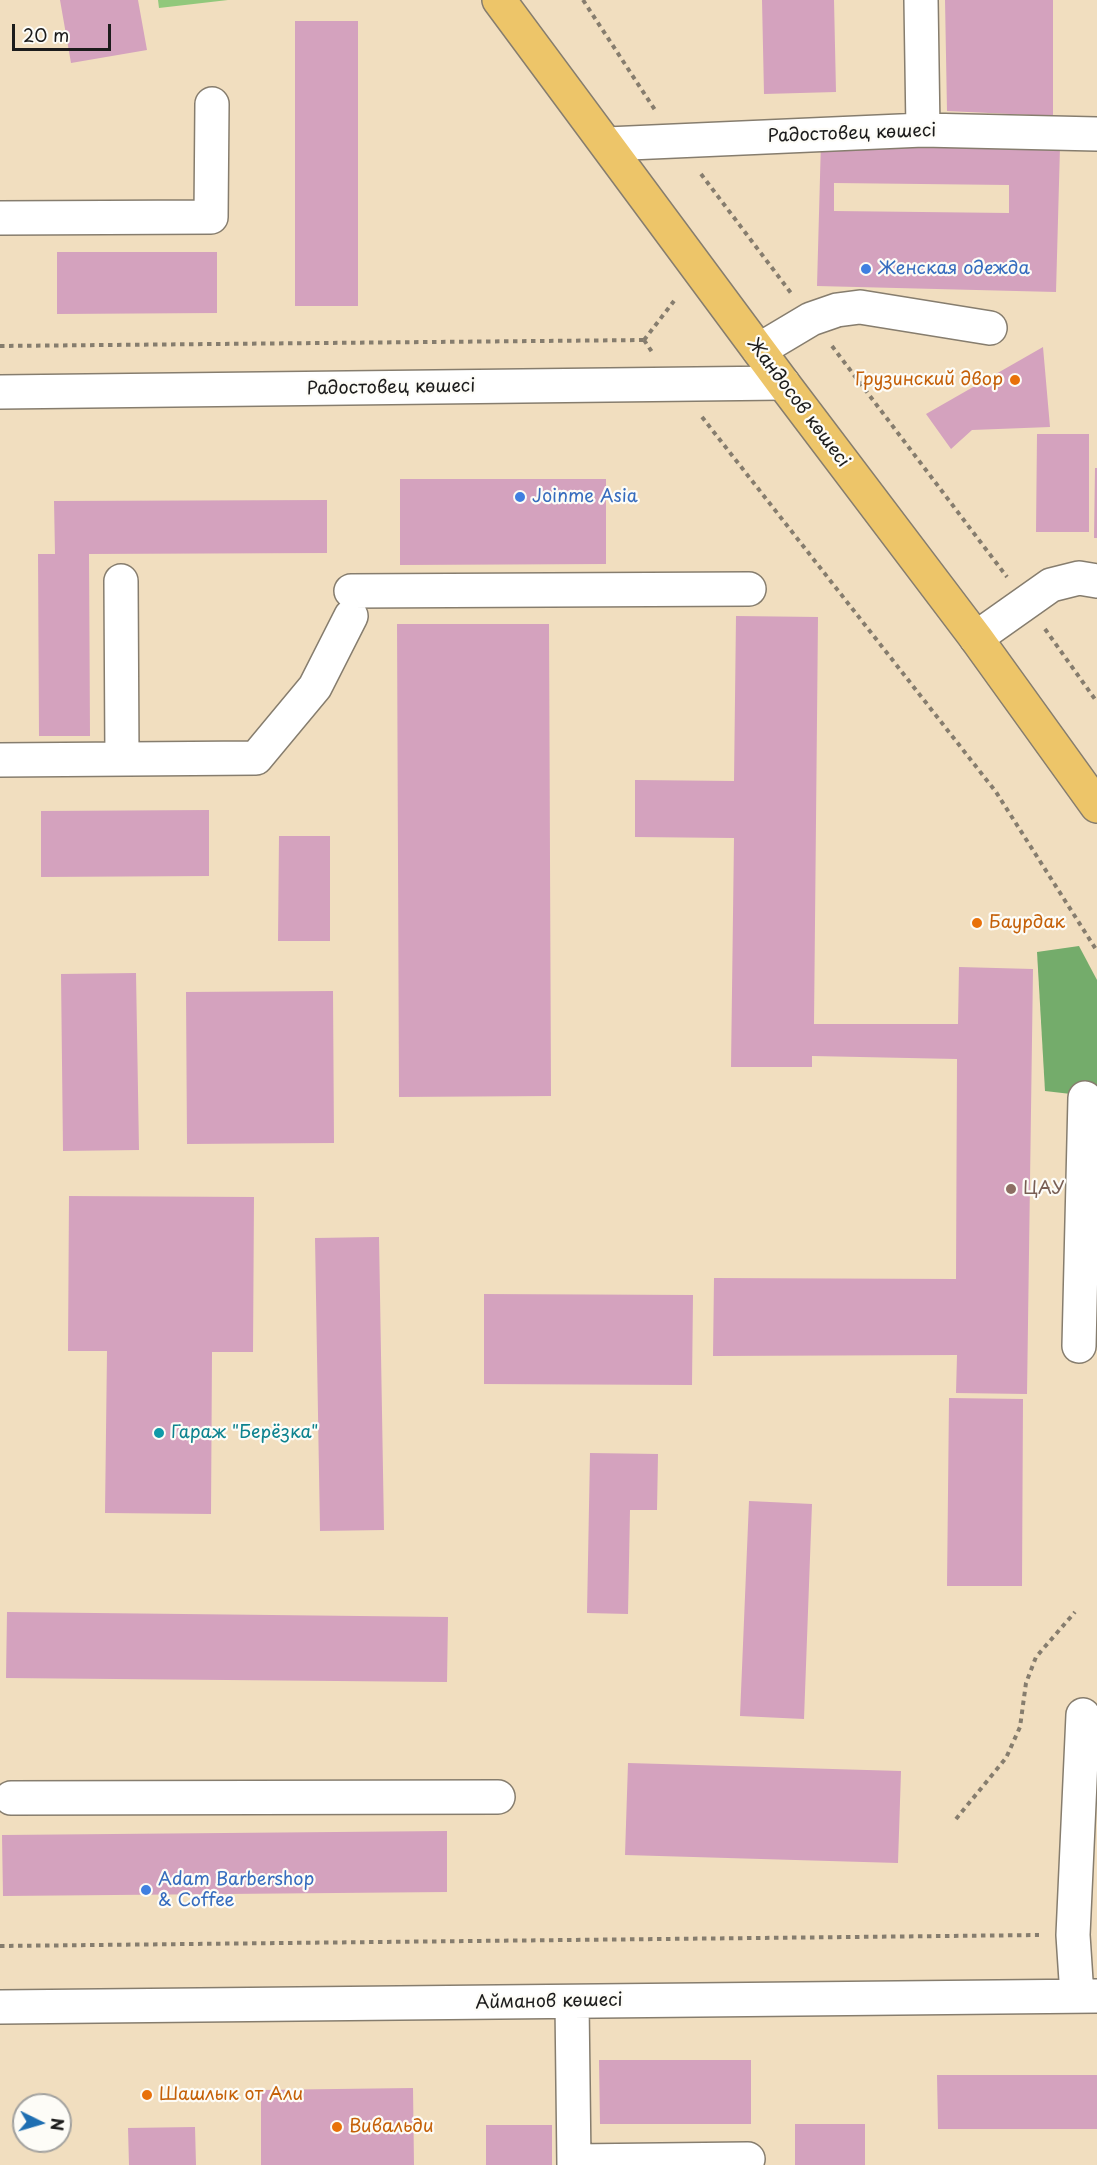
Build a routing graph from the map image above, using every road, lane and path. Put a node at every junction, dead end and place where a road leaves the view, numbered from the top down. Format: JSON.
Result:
{"nodes":[{"id":1,"x":499,"y":0,"type":"edge"},
{"id":2,"x":583,"y":0,"type":"edge"},
{"id":3,"x":921,"y":0,"type":"edge"},
{"id":4,"x":212,"y":104,"type":"dead end"},
{"id":5,"x":923,"y":130,"type":"junction"},
{"id":6,"x":1097,"y":134,"type":"edge"},
{"id":7,"x":677,"y":142,"type":"junction"},
{"id":8,"x":607,"y":144,"type":"junction"},
{"id":9,"x":0,"y":218,"type":"edge"},
{"id":10,"x":674,"y":301,"type":"dead end"},
{"id":11,"x":811,"y":319,"type":"junction"},
{"id":12,"x":990,"y":328,"type":"dead end"},
{"id":13,"x":0,"y":346,"type":"edge"},
{"id":14,"x":759,"y":350,"type":"junction"},
{"id":15,"x":783,"y":383,"type":"junction"},
{"id":16,"x":676,"y":384,"type":"junction"},
{"id":17,"x":0,"y":392,"type":"edge"},
{"id":18,"x":1097,"y":581,"type":"edge"},
{"id":19,"x":121,"y":582,"type":"dead end"},
{"id":20,"x":749,"y":589,"type":"dead end"},
{"id":21,"x":1025,"y":602,"type":"junction"},
{"id":22,"x":976,"y":638,"type":"junction"},
{"id":23,"x":1097,"y":702,"type":"edge"},
{"id":24,"x":122,"y":759,"type":"junction"},
{"id":25,"x":0,"y":760,"type":"edge"},
{"id":26,"x":1092,"y":787,"type":"edge"},
{"id":27,"x":1097,"y":951,"type":"edge"},
{"id":28,"x":1085,"y":1098,"type":"dead end"},
{"id":29,"x":1079,"y":1346,"type":"dead end"},
{"id":30,"x":1075,"y":1612,"type":"dead end"},
{"id":31,"x":1083,"y":1715,"type":"dead end"},
{"id":32,"x":498,"y":1797,"type":"dead end"},
{"id":33,"x":10,"y":1798,"type":"dead end"},
{"id":34,"x":956,"y":1819,"type":"dead end"},
{"id":35,"x":1073,"y":1935,"type":"junction"},
{"id":36,"x":0,"y":1946,"type":"edge"},
{"id":37,"x":1087,"y":1996,"type":"edge"},
{"id":38,"x":572,"y":2001,"type":"junction"},
{"id":39,"x":0,"y":2007,"type":"edge"},
{"id":40,"x":748,"y":2159,"type":"dead end"},
{"id":41,"x":574,"y":2163,"type":"edge"}],
"edges":[{"from":1,"to":8,"type":"main road","name":"Жандосов көшесі"},
{"from":2,"to":7,"type":"path"},
{"from":3,"to":5,"type":"street"},
{"from":4,"to":9,"type":"street"},
{"from":5,"to":6,"type":"street","name":"Радостовец көшесі"},
{"from":5,"to":7,"type":"street","name":"Радостовец көшесі"},
{"from":7,"to":8,"type":"street","name":"Радостовец көшесі"},
{"from":7,"to":11,"type":"path"},
{"from":8,"to":14,"type":"main road","name":"Жандосов көшесі"},
{"from":10,"to":13,"type":"path"},
{"from":11,"to":12,"type":"street"},
{"from":11,"to":14,"type":"street"},
{"from":11,"to":21,"type":"path"},
{"from":14,"to":15,"type":"main road","name":"Жандосов көшесі"},
{"from":15,"to":16,"type":"street","name":"Радостовец көшесі"},
{"from":15,"to":22,"type":"main road","name":"Жандосов көшесі"},
{"from":16,"to":17,"type":"street","name":"Радостовец көшесі"},
{"from":16,"to":27,"type":"path"},
{"from":18,"to":21,"type":"street"},
{"from":19,"to":24,"type":"street"},
{"from":20,"to":24,"type":"street"},
{"from":21,"to":22,"type":"street"},
{"from":21,"to":23,"type":"path"},
{"from":22,"to":26,"type":"main road","name":"Жандосов көшесі"},
{"from":24,"to":25,"type":"street"},
{"from":28,"to":29,"type":"street"},
{"from":30,"to":34,"type":"path"},
{"from":31,"to":35,"type":"street"},
{"from":32,"to":33,"type":"street"},
{"from":35,"to":36,"type":"path"},
{"from":35,"to":37,"type":"street"},
{"from":37,"to":38,"type":"street","name":"Айманов көшесі"},
{"from":38,"to":39,"type":"street","name":"Айманов көшесі"},
{"from":38,"to":41,"type":"street"},
{"from":40,"to":41,"type":"street"}]}
